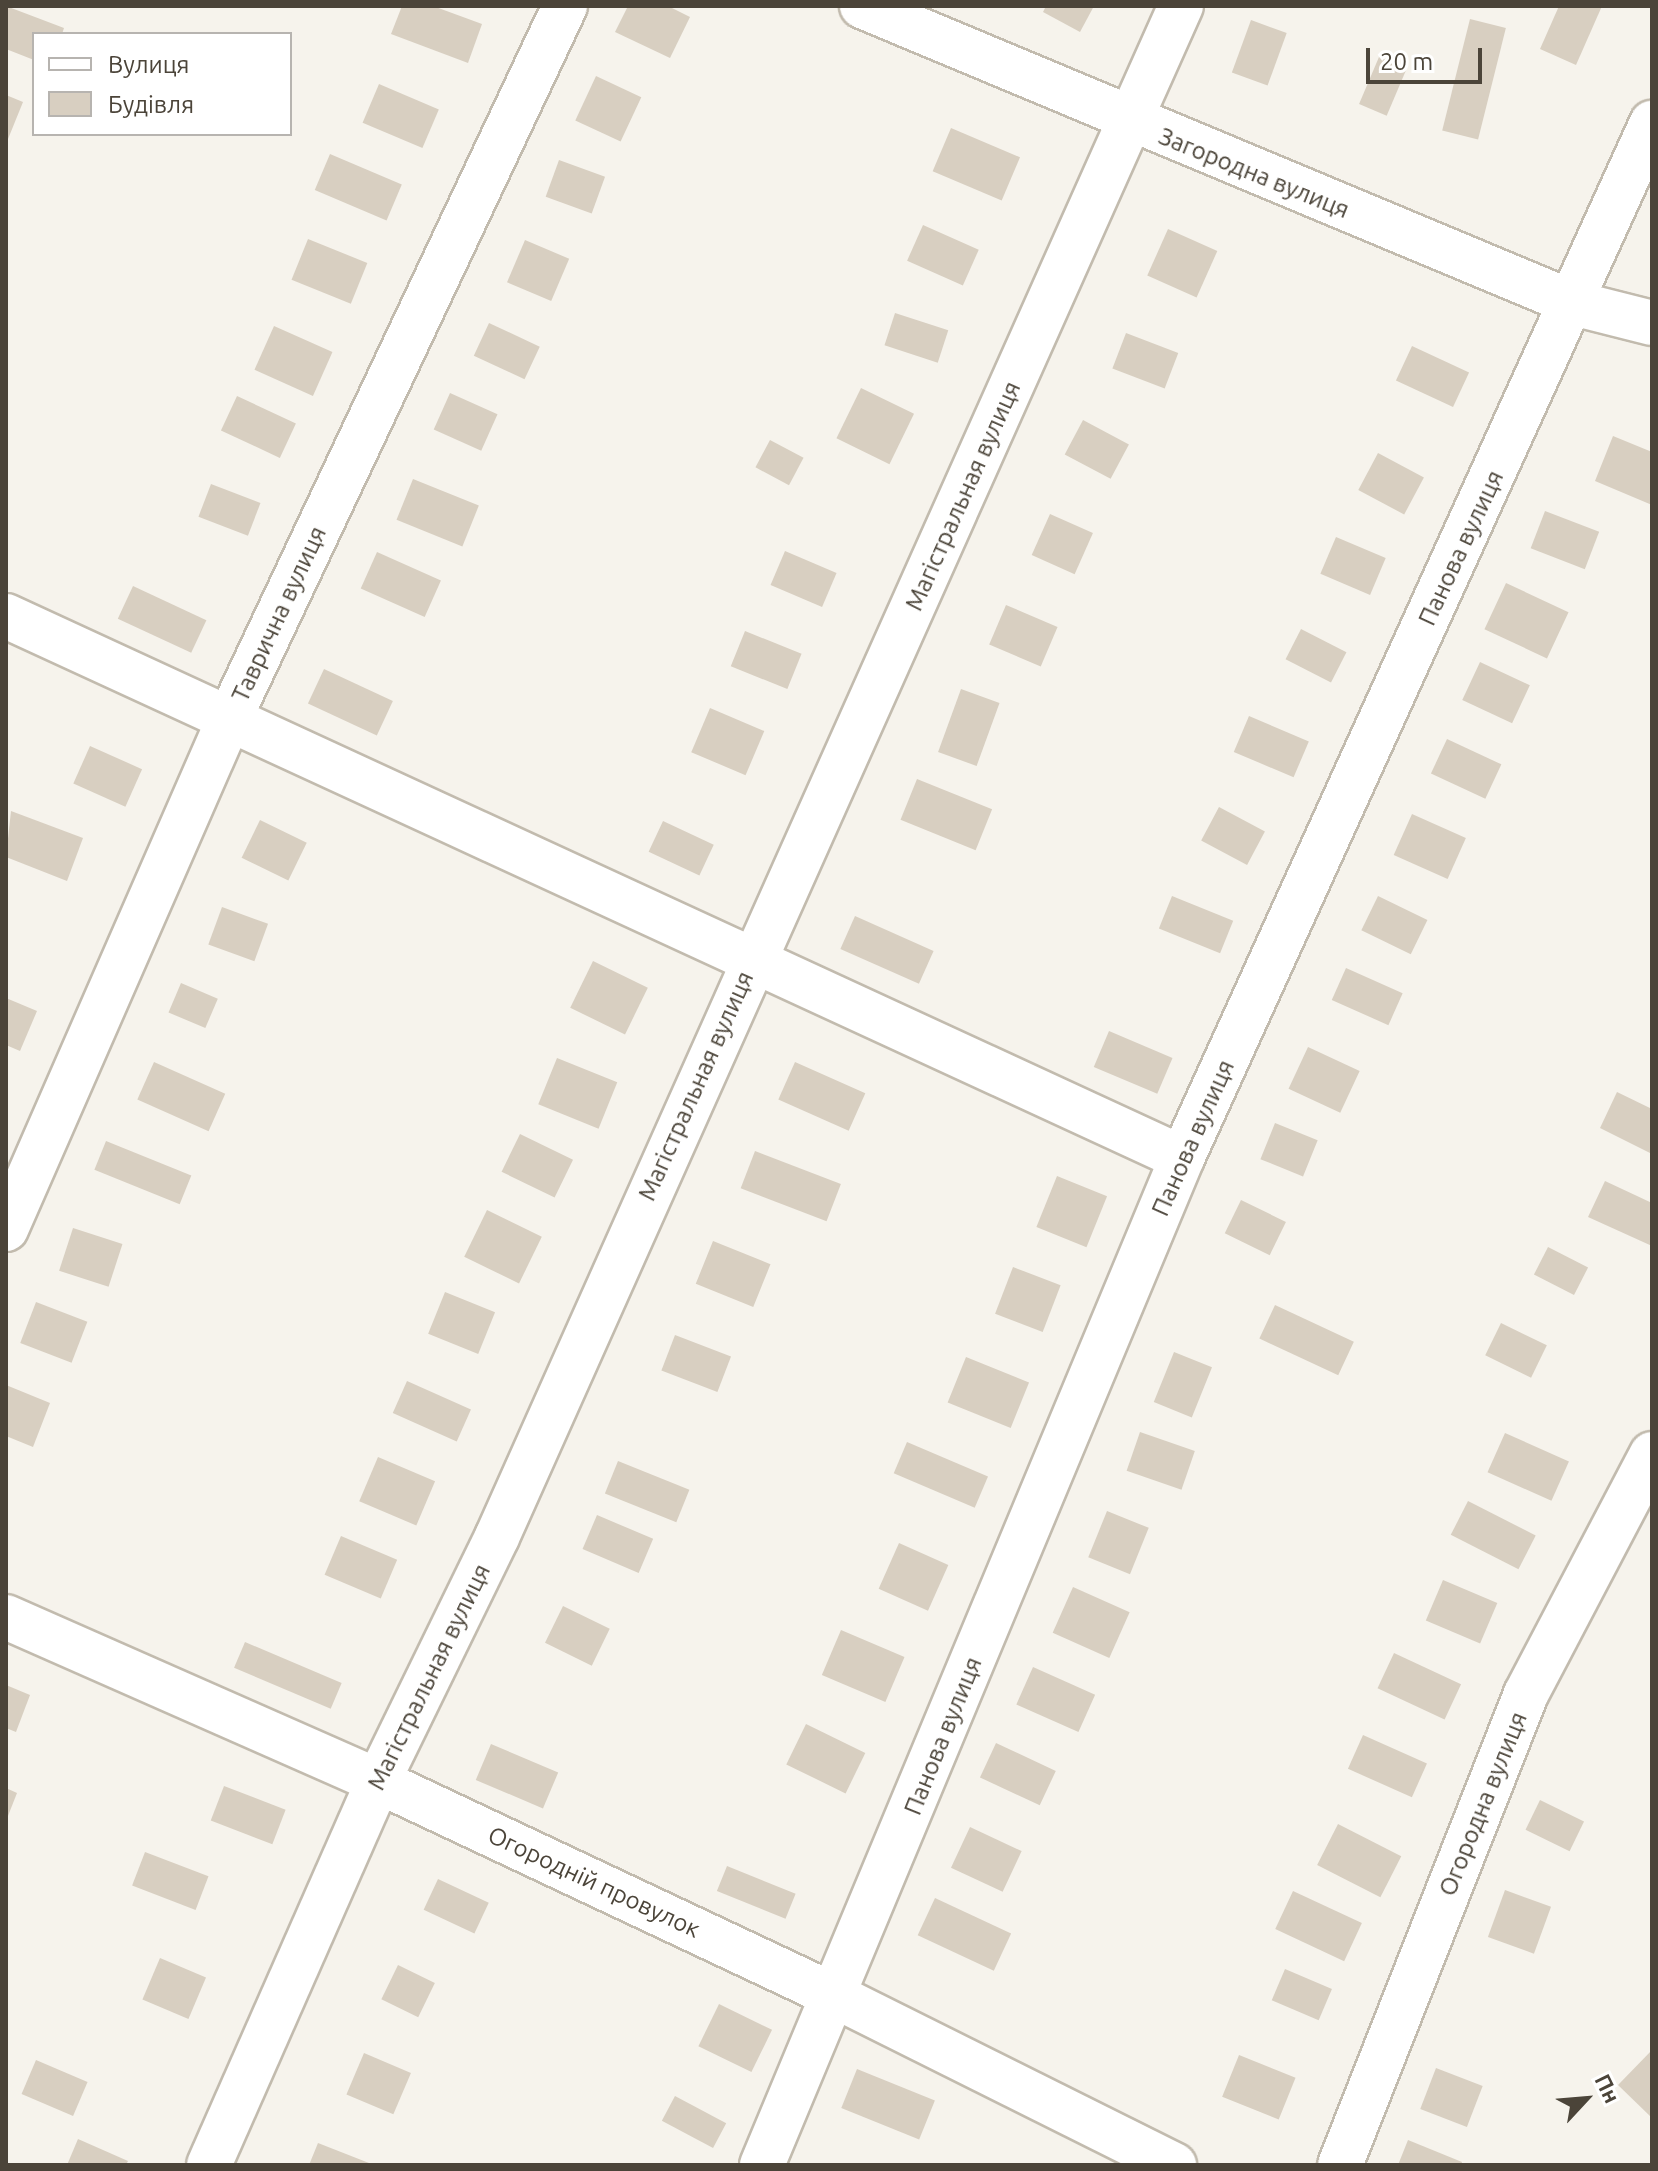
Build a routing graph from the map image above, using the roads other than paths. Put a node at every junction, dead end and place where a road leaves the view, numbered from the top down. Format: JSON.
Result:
{"nodes":[{"id":1,"x":565,"y":6,"type":"edge"},
{"id":2,"x":862,"y":6,"type":"edge"},
{"id":3,"x":1181,"y":6,"type":"edge"},
{"id":4,"x":1129,"y":122,"type":"junction"},
{"id":5,"x":1652,"y":123,"type":"edge"},
{"id":6,"x":1573,"y":303,"type":"junction"},
{"id":7,"x":1652,"y":323,"type":"edge"},
{"id":8,"x":6,"y":616,"type":"edge"},
{"id":9,"x":230,"y":717,"type":"junction"},
{"id":10,"x":751,"y":963,"type":"junction"},
{"id":11,"x":1182,"y":1158,"type":"junction"},
{"id":12,"x":6,"y":1229,"type":"edge"},
{"id":13,"x":1652,"y":1454,"type":"edge"},
{"id":14,"x":6,"y":1617,"type":"edge"},
{"id":15,"x":378,"y":1781,"type":"junction"},
{"id":16,"x":835,"y":1996,"type":"junction"},
{"id":17,"x":209,"y":2165,"type":"edge"},
{"id":18,"x":762,"y":2165,"type":"edge"},
{"id":19,"x":1174,"y":2165,"type":"edge"},
{"id":20,"x":1340,"y":2165,"type":"edge"}],
"edges":[{"from":1,"to":9,"type":"street","name":"Таврична вулиця"},
{"from":2,"to":4,"type":"street","name":"Загородна вулиця"},
{"from":3,"to":4,"type":"street","name":"Магістральная вулиця"},
{"from":4,"to":6,"type":"street","name":"Загородна вулиця"},
{"from":4,"to":10,"type":"street","name":"Магістральная вулиця"},
{"from":5,"to":6,"type":"street","name":"Панова вулиця"},
{"from":6,"to":7,"type":"street","name":"Загородна вулиця"},
{"from":6,"to":11,"type":"street","name":"Панова вулиця"},
{"from":8,"to":9,"type":"street"},
{"from":9,"to":10,"type":"street"},
{"from":9,"to":12,"type":"street","name":"Таврична вулиця"},
{"from":10,"to":11,"type":"street"},
{"from":10,"to":15,"type":"street","name":"Магістральная вулиця"},
{"from":11,"to":16,"type":"street","name":"Панова вулиця"},
{"from":13,"to":20,"type":"street","name":"Огородна вулиця"},
{"from":14,"to":15,"type":"street","name":"Огородній провулок"},
{"from":15,"to":16,"type":"street","name":"Огородній провулок"},
{"from":15,"to":17,"type":"street","name":"Магістральная вулиця"},
{"from":16,"to":18,"type":"street","name":"Панова вулиця"},
{"from":16,"to":19,"type":"street","name":"Огородній провулок"}]}
